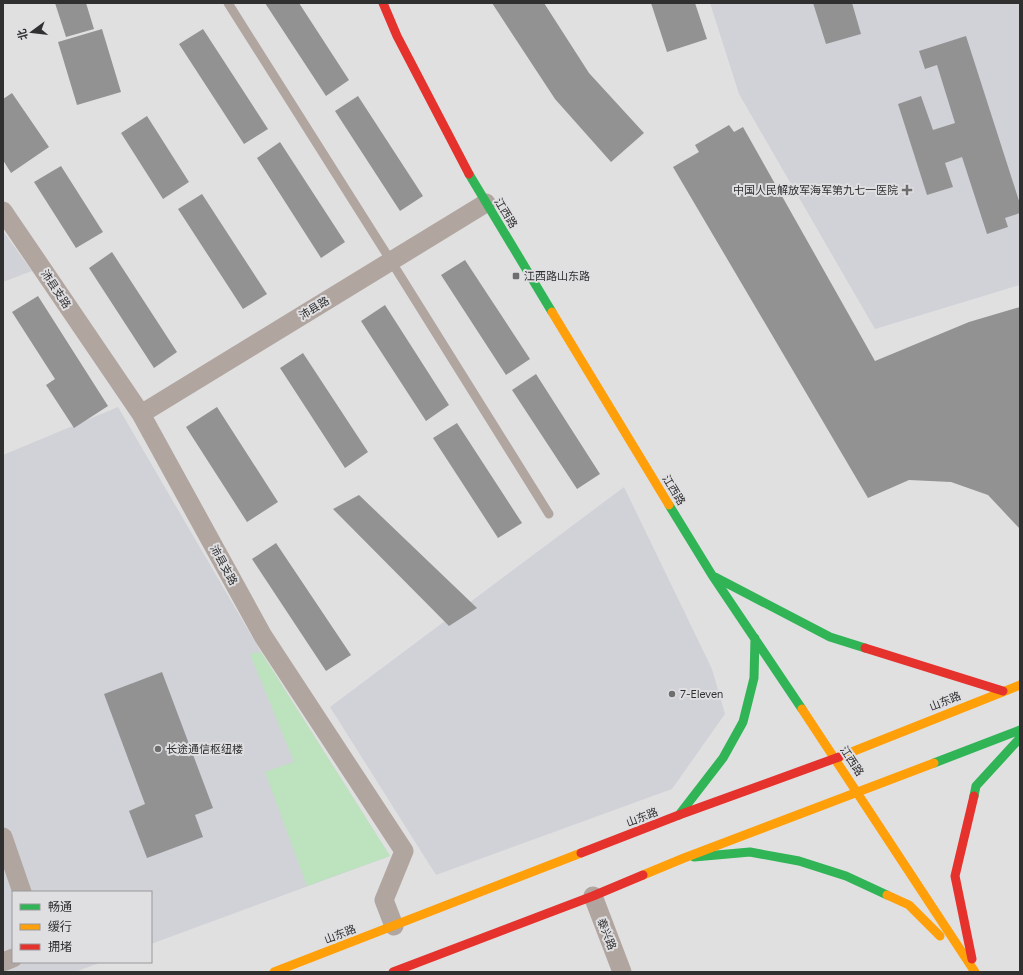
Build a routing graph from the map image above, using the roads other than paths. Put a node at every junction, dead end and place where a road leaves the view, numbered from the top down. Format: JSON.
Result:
{"nodes":[{"id":1,"x":228,"y":3,"type":"edge"},
{"id":2,"x":382,"y":3,"type":"edge"},
{"id":3,"x":486,"y":203,"type":"junction"},
{"id":4,"x":3,"y":211,"type":"edge"},
{"id":5,"x":391,"y":261,"type":"junction"},
{"id":6,"x":142,"y":414,"type":"junction"},
{"id":7,"x":549,"y":514,"type":"dead end"},
{"id":8,"x":712,"y":575,"type":"junction"},
{"id":9,"x":755,"y":638,"type":"junction"},
{"id":10,"x":1020,"y":685,"type":"edge"},
{"id":11,"x":1003,"y":691,"type":"junction"},
{"id":12,"x":1020,"y":730,"type":"edge"},
{"id":13,"x":1020,"y":738,"type":"edge"},
{"id":14,"x":835,"y":758,"type":"junction"},
{"id":15,"x":858,"y":792,"type":"junction"},
{"id":16,"x":679,"y":816,"type":"junction"},
{"id":17,"x":3,"y":837,"type":"edge"},
{"id":18,"x":684,"y":858,"type":"junction"},
{"id":19,"x":22,"y":891,"type":"edge"},
{"id":20,"x":593,"y":896,"type":"junction"},
{"id":21,"x":394,"y":926,"type":"junction"},
{"id":22,"x":974,"y":971,"type":"edge"},
{"id":23,"x":274,"y":972,"type":"edge"},
{"id":24,"x":393,"y":972,"type":"edge"},
{"id":25,"x":622,"y":972,"type":"edge"}],
"edges":[{"from":1,"to":5,"type":"lane"},
{"from":2,"to":3,"type":"main road","name":"江西路"},
{"from":3,"to":5,"type":"street","name":"沛县路"},
{"from":3,"to":8,"type":"main road","name":"江西路"},
{"from":4,"to":6,"type":"street","name":"沛县支路"},
{"from":5,"to":6,"type":"street","name":"沛县路"},
{"from":5,"to":7,"type":"lane"},
{"from":6,"to":21,"type":"street","name":"沛县支路"},
{"from":8,"to":9,"type":"main road","name":"江西路"},
{"from":8,"to":11,"type":"main road"},
{"from":9,"to":14,"type":"main road","name":"江西路"},
{"from":9,"to":16,"type":"main road"},
{"from":10,"to":11,"type":"main road","name":"山东路"},
{"from":11,"to":14,"type":"main road","name":"山东路"},
{"from":12,"to":15,"type":"main road"},
{"from":13,"to":22,"type":"main road"},
{"from":14,"to":15,"type":"main road","name":"江西路"},
{"from":14,"to":16,"type":"main road","name":"山东路"},
{"from":15,"to":18,"type":"main road"},
{"from":15,"to":22,"type":"main road","name":"江西路"},
{"from":16,"to":21,"type":"main road","name":"山东路"},
{"from":17,"to":19,"type":"street"},
{"from":18,"to":20,"type":"main road"},
{"from":18,"to":22,"type":"main road"},
{"from":20,"to":24,"type":"main road"},
{"from":20,"to":25,"type":"street","name":"泰兴路"},
{"from":21,"to":23,"type":"main road","name":"山东路"}]}
